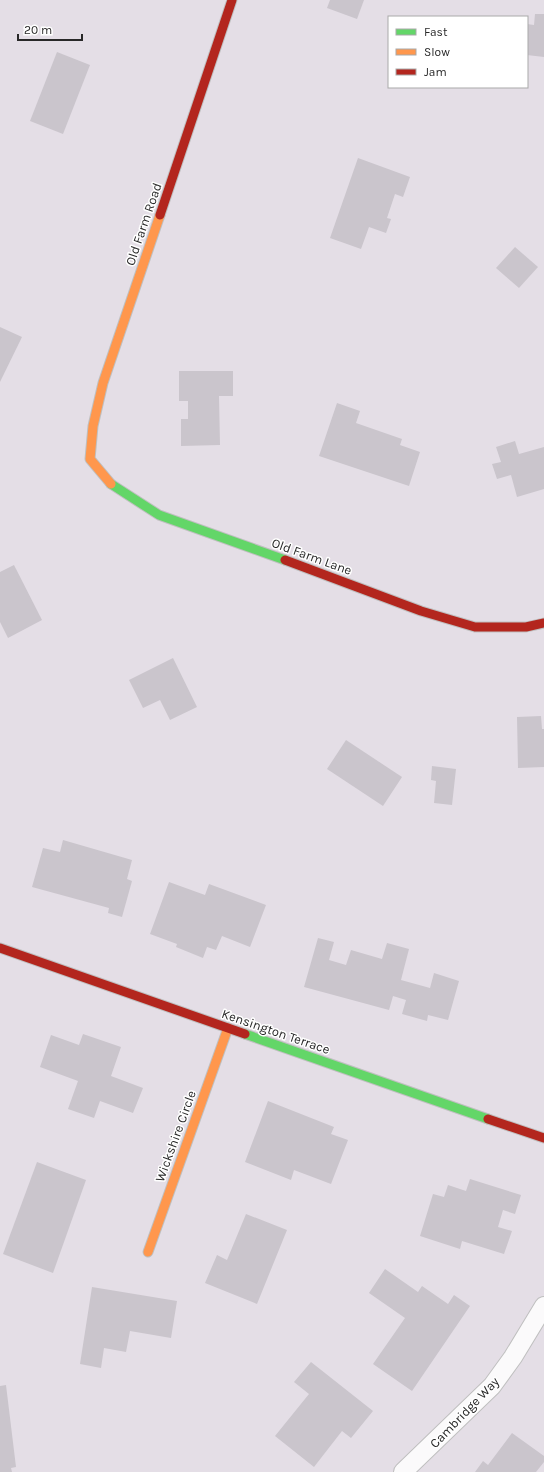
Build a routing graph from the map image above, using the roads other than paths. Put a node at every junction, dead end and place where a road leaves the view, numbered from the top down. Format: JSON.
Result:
{"nodes":[{"id":1,"x":232,"y":0,"type":"edge"},
{"id":2,"x":90,"y":459,"type":"joint"},
{"id":3,"x":544,"y":623,"type":"edge"},
{"id":4,"x":0,"y":948,"type":"edge"},
{"id":5,"x":228,"y":1028,"type":"junction"},
{"id":6,"x":544,"y":1138,"type":"edge"},
{"id":7,"x":148,"y":1252,"type":"dead end"},
{"id":8,"x":544,"y":1306,"type":"edge"},
{"id":9,"x":403,"y":1472,"type":"edge"}],
"edges":[{"from":1,"to":2,"type":"street","name":"Old Farm Road"},
{"from":2,"to":3,"type":"street","name":"Old Farm Lane"},
{"from":4,"to":5,"type":"street","name":"Kensington Terrace"},
{"from":5,"to":6,"type":"street","name":"Kensington Terrace"},
{"from":5,"to":7,"type":"street","name":"Wickshire Circle"},
{"from":8,"to":9,"type":"street","name":"Cambridge Way"}]}
